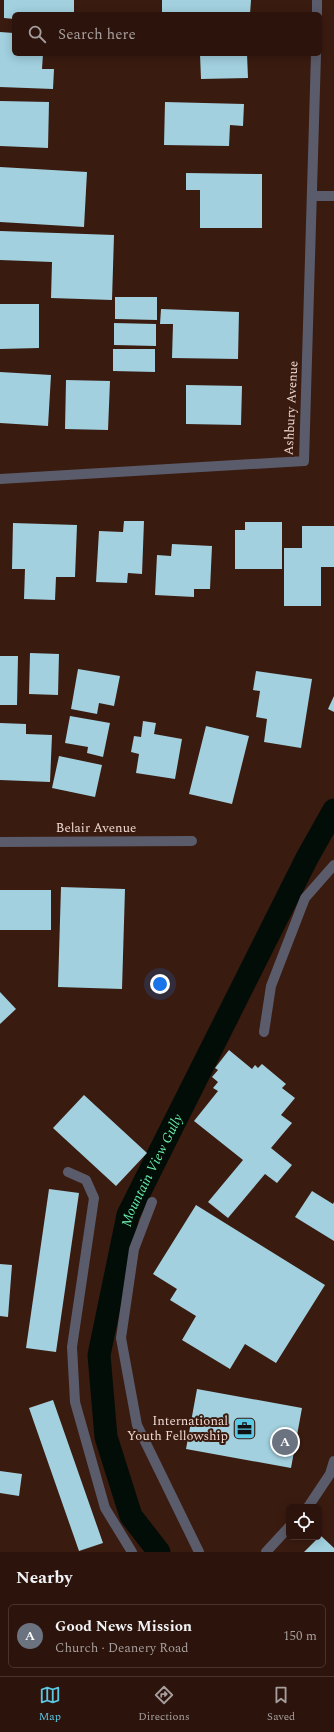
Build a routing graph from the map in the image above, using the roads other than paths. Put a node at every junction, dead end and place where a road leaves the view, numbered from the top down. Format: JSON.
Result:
{"nodes":[{"id":1,"x":317,"y":0,"type":"edge"},
{"id":2,"x":317,"y":12,"type":"edge"},
{"id":3,"x":316,"y":56,"type":"edge"},
{"id":4,"x":312,"y":196,"type":"junction"},
{"id":5,"x":334,"y":196,"type":"edge"},
{"id":6,"x":0,"y":479,"type":"edge"},
{"id":7,"x":192,"y":841,"type":"dead end"},
{"id":8,"x":0,"y":842,"type":"edge"},
{"id":9,"x":334,"y":865,"type":"edge"},
{"id":10,"x":264,"y":1032,"type":"dead end"},
{"id":11,"x":68,"y":1172,"type":"dead end"},
{"id":12,"x":152,"y":1202,"type":"dead end"},
{"id":13,"x":334,"y":1461,"type":"edge"},
{"id":14,"x":310,"y":1504,"type":"edge"},
{"id":15,"x":286,"y":1530,"type":"edge"},
{"id":16,"x":132,"y":1552,"type":"edge"},
{"id":17,"x":198,"y":1552,"type":"edge"},
{"id":18,"x":266,"y":1552,"type":"edge"}],
"edges":[{"from":1,"to":2,"type":"street"},
{"from":3,"to":4,"type":"street","name":"Ashbury Avenue"},
{"from":4,"to":5,"type":"street"},
{"from":4,"to":6,"type":"street","name":"Ashbury Avenue"},
{"from":7,"to":8,"type":"street","name":"Belair Avenue"},
{"from":9,"to":10,"type":"street"},
{"from":11,"to":16,"type":"street"},
{"from":12,"to":17,"type":"street"},
{"from":13,"to":14,"type":"street"},
{"from":15,"to":18,"type":"street"}]}
